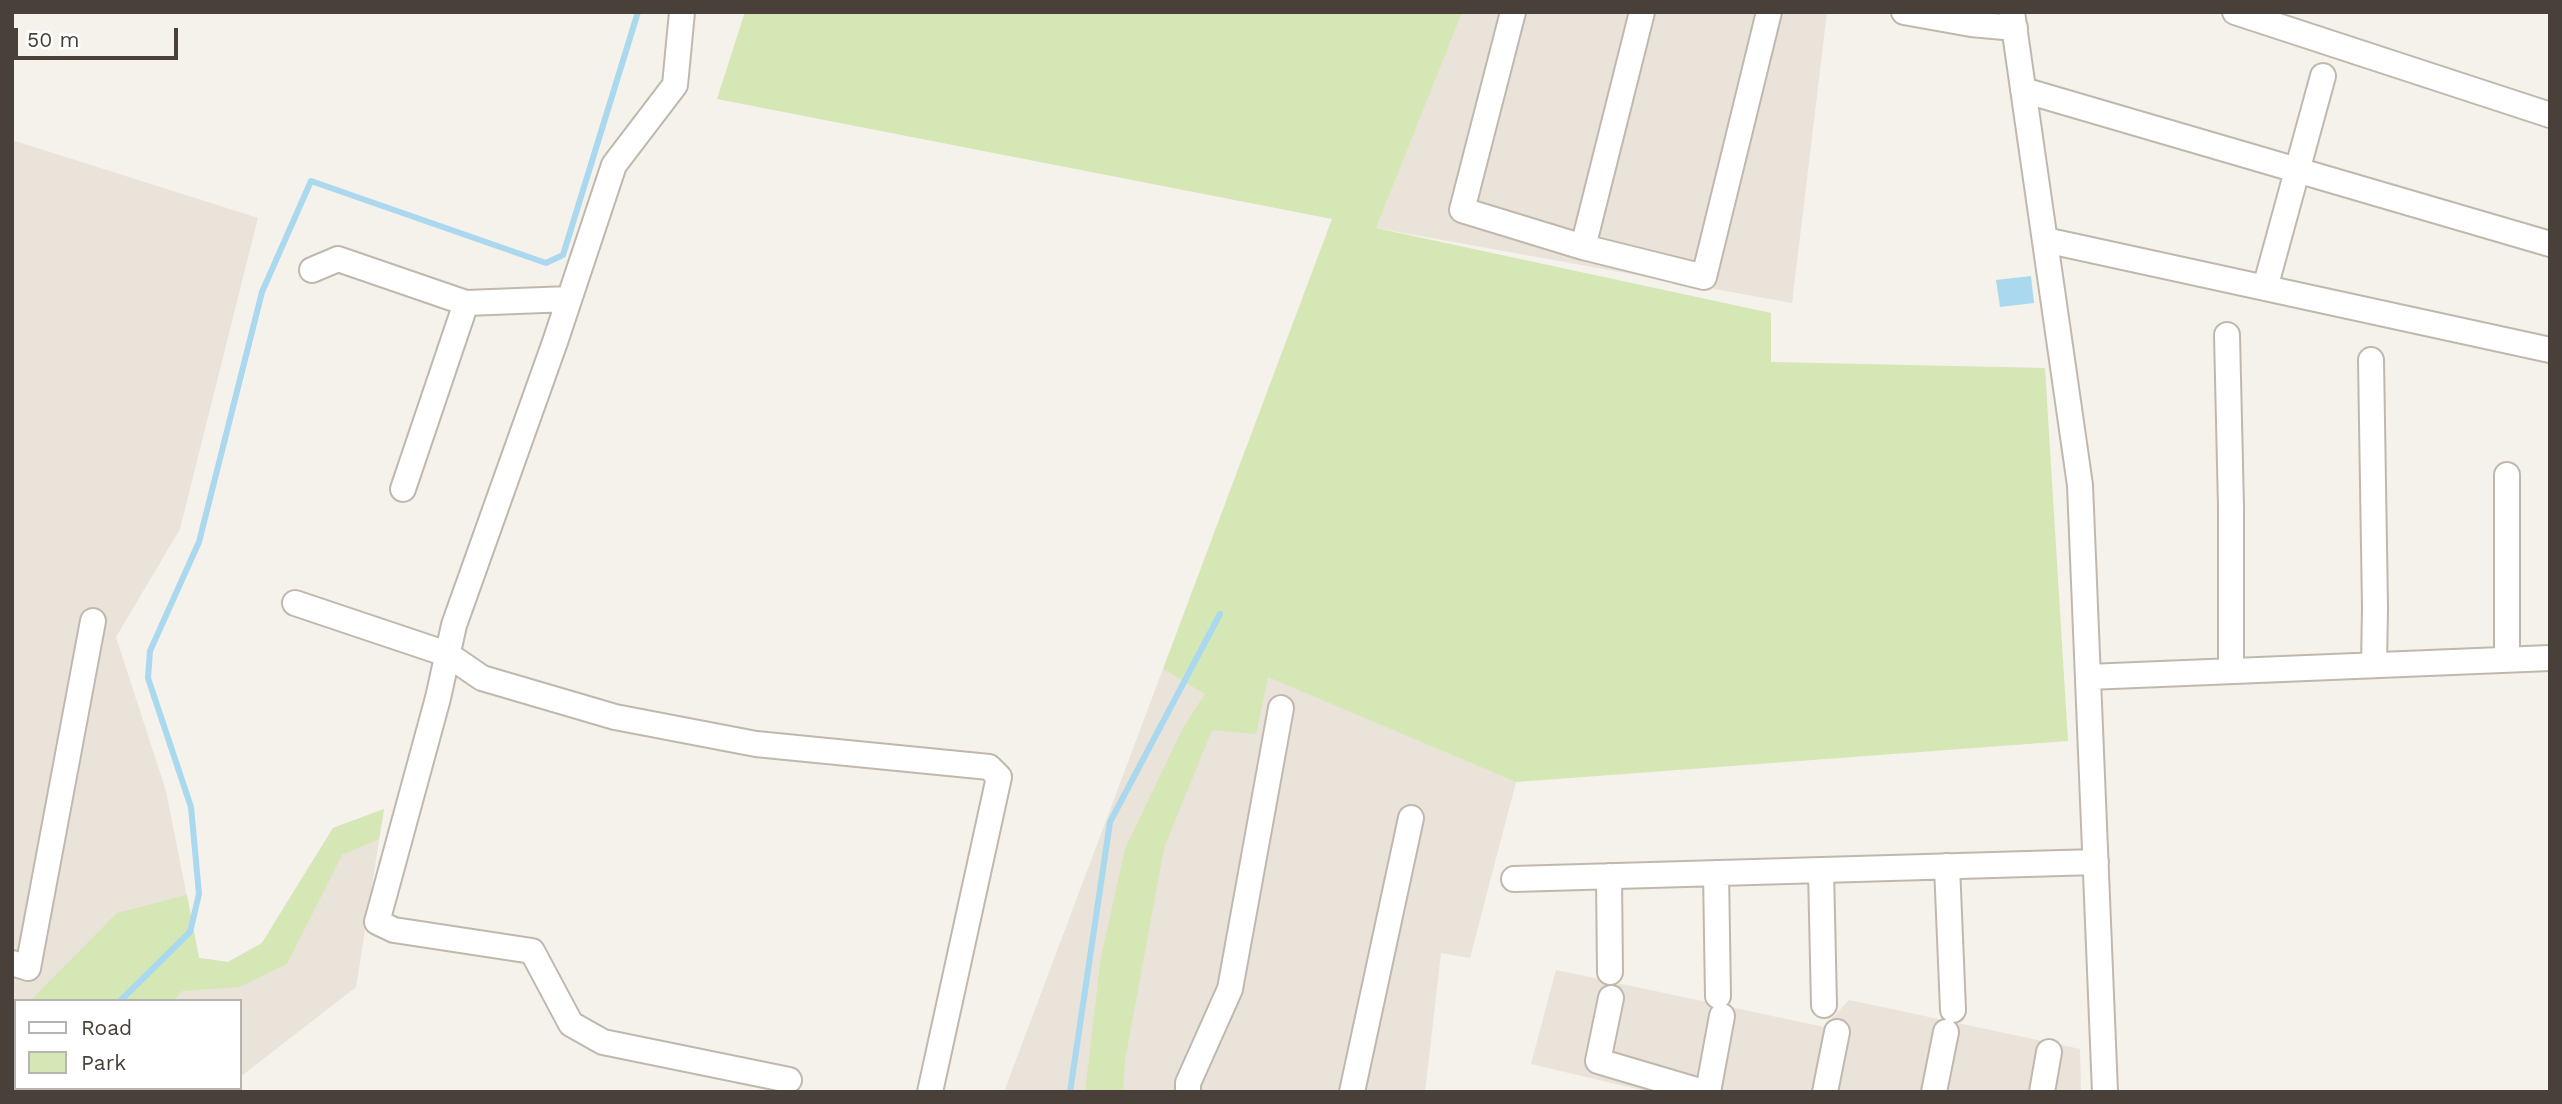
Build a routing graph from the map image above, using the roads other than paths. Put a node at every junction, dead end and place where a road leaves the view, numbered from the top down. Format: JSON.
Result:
{"nodes":[{"id":1,"x":682,"y":12,"type":"edge"},
{"id":2,"x":1513,"y":12,"type":"edge"},
{"id":3,"x":1642,"y":12,"type":"edge"},
{"id":4,"x":1769,"y":12,"type":"edge"},
{"id":5,"x":1905,"y":12,"type":"edge"},
{"id":6,"x":2235,"y":12,"type":"edge"},
{"id":7,"x":2014,"y":20,"type":"edge"},
{"id":8,"x":2323,"y":76,"type":"dead end"},
{"id":9,"x":2024,"y":90,"type":"junction"},
{"id":10,"x":2550,"y":115,"type":"edge"},
{"id":11,"x":2297,"y":170,"type":"junction"},
{"id":12,"x":2045,"y":240,"type":"junction"},
{"id":13,"x":2550,"y":244,"type":"edge"},
{"id":14,"x":1583,"y":247,"type":"junction"},
{"id":15,"x":312,"y":270,"type":"dead end"},
{"id":16,"x":2265,"y":288,"type":"junction"},
{"id":17,"x":569,"y":299,"type":"junction"},
{"id":18,"x":466,"y":303,"type":"junction"},
{"id":19,"x":2227,"y":335,"type":"dead end"},
{"id":20,"x":2550,"y":350,"type":"edge"},
{"id":21,"x":2371,"y":360,"type":"dead end"},
{"id":22,"x":2507,"y":475,"type":"dead end"},
{"id":23,"x":404,"y":489,"type":"dead end"},
{"id":24,"x":295,"y":603,"type":"dead end"},
{"id":25,"x":93,"y":621,"type":"dead end"},
{"id":26,"x":447,"y":654,"type":"junction"},
{"id":27,"x":2550,"y":658,"type":"edge"},
{"id":28,"x":2507,"y":659,"type":"junction"},
{"id":29,"x":2374,"y":665,"type":"junction"},
{"id":30,"x":2231,"y":671,"type":"junction"},
{"id":31,"x":2088,"y":677,"type":"junction"},
{"id":32,"x":1281,"y":708,"type":"dead end"},
{"id":33,"x":1411,"y":818,"type":"dead end"},
{"id":34,"x":2096,"y":862,"type":"junction"},
{"id":35,"x":1947,"y":866,"type":"junction"},
{"id":36,"x":1821,"y":870,"type":"junction"},
{"id":37,"x":1716,"y":873,"type":"junction"},
{"id":38,"x":1609,"y":876,"type":"junction"},
{"id":39,"x":1514,"y":879,"type":"dead end"},
{"id":40,"x":12,"y":963,"type":"edge"},
{"id":41,"x":1610,"y":972,"type":"dead end"},
{"id":42,"x":1611,"y":998,"type":"dead end"},
{"id":43,"x":1824,"y":1005,"type":"dead end"},
{"id":44,"x":1837,"y":1032,"type":"dead end"},
{"id":45,"x":2049,"y":1052,"type":"dead end"},
{"id":46,"x":789,"y":1080,"type":"dead end"},
{"id":47,"x":930,"y":1092,"type":"edge"},
{"id":48,"x":1188,"y":1092,"type":"edge"},
{"id":49,"x":1352,"y":1092,"type":"edge"},
{"id":50,"x":1703,"y":1092,"type":"edge"},
{"id":51,"x":1708,"y":1092,"type":"edge"},
{"id":52,"x":1825,"y":1092,"type":"edge"},
{"id":53,"x":1934,"y":1092,"type":"edge"},
{"id":54,"x":2042,"y":1092,"type":"edge"},
{"id":55,"x":2105,"y":1092,"type":"edge"}],
"edges":[{"from":1,"to":17,"type":"street"},
{"from":2,"to":14,"type":"street"},
{"from":3,"to":14,"type":"street"},
{"from":4,"to":14,"type":"street"},
{"from":5,"to":7,"type":"street"},
{"from":6,"to":10,"type":"street"},
{"from":7,"to":9,"type":"street"},
{"from":8,"to":11,"type":"street"},
{"from":9,"to":11,"type":"street"},
{"from":9,"to":12,"type":"street"},
{"from":11,"to":13,"type":"street"},
{"from":11,"to":16,"type":"street"},
{"from":12,"to":16,"type":"street"},
{"from":12,"to":31,"type":"street"},
{"from":15,"to":18,"type":"street"},
{"from":16,"to":20,"type":"street"},
{"from":17,"to":18,"type":"street"},
{"from":17,"to":26,"type":"street"},
{"from":18,"to":23,"type":"street"},
{"from":19,"to":30,"type":"street"},
{"from":21,"to":29,"type":"street"},
{"from":22,"to":28,"type":"street"},
{"from":24,"to":26,"type":"street"},
{"from":25,"to":40,"type":"street"},
{"from":26,"to":46,"type":"street"},
{"from":26,"to":47,"type":"street"},
{"from":27,"to":28,"type":"street"},
{"from":28,"to":29,"type":"street"},
{"from":29,"to":30,"type":"street"},
{"from":30,"to":31,"type":"street"},
{"from":31,"to":34,"type":"street"},
{"from":32,"to":48,"type":"street"},
{"from":33,"to":49,"type":"street"},
{"from":34,"to":35,"type":"street"},
{"from":34,"to":55,"type":"street"},
{"from":35,"to":36,"type":"street"},
{"from":35,"to":53,"type":"street"},
{"from":36,"to":37,"type":"street"},
{"from":36,"to":43,"type":"street"},
{"from":37,"to":38,"type":"street"},
{"from":37,"to":51,"type":"street"},
{"from":38,"to":39,"type":"street"},
{"from":38,"to":41,"type":"street"},
{"from":42,"to":50,"type":"street"},
{"from":44,"to":52,"type":"street"},
{"from":45,"to":54,"type":"street"}]}
